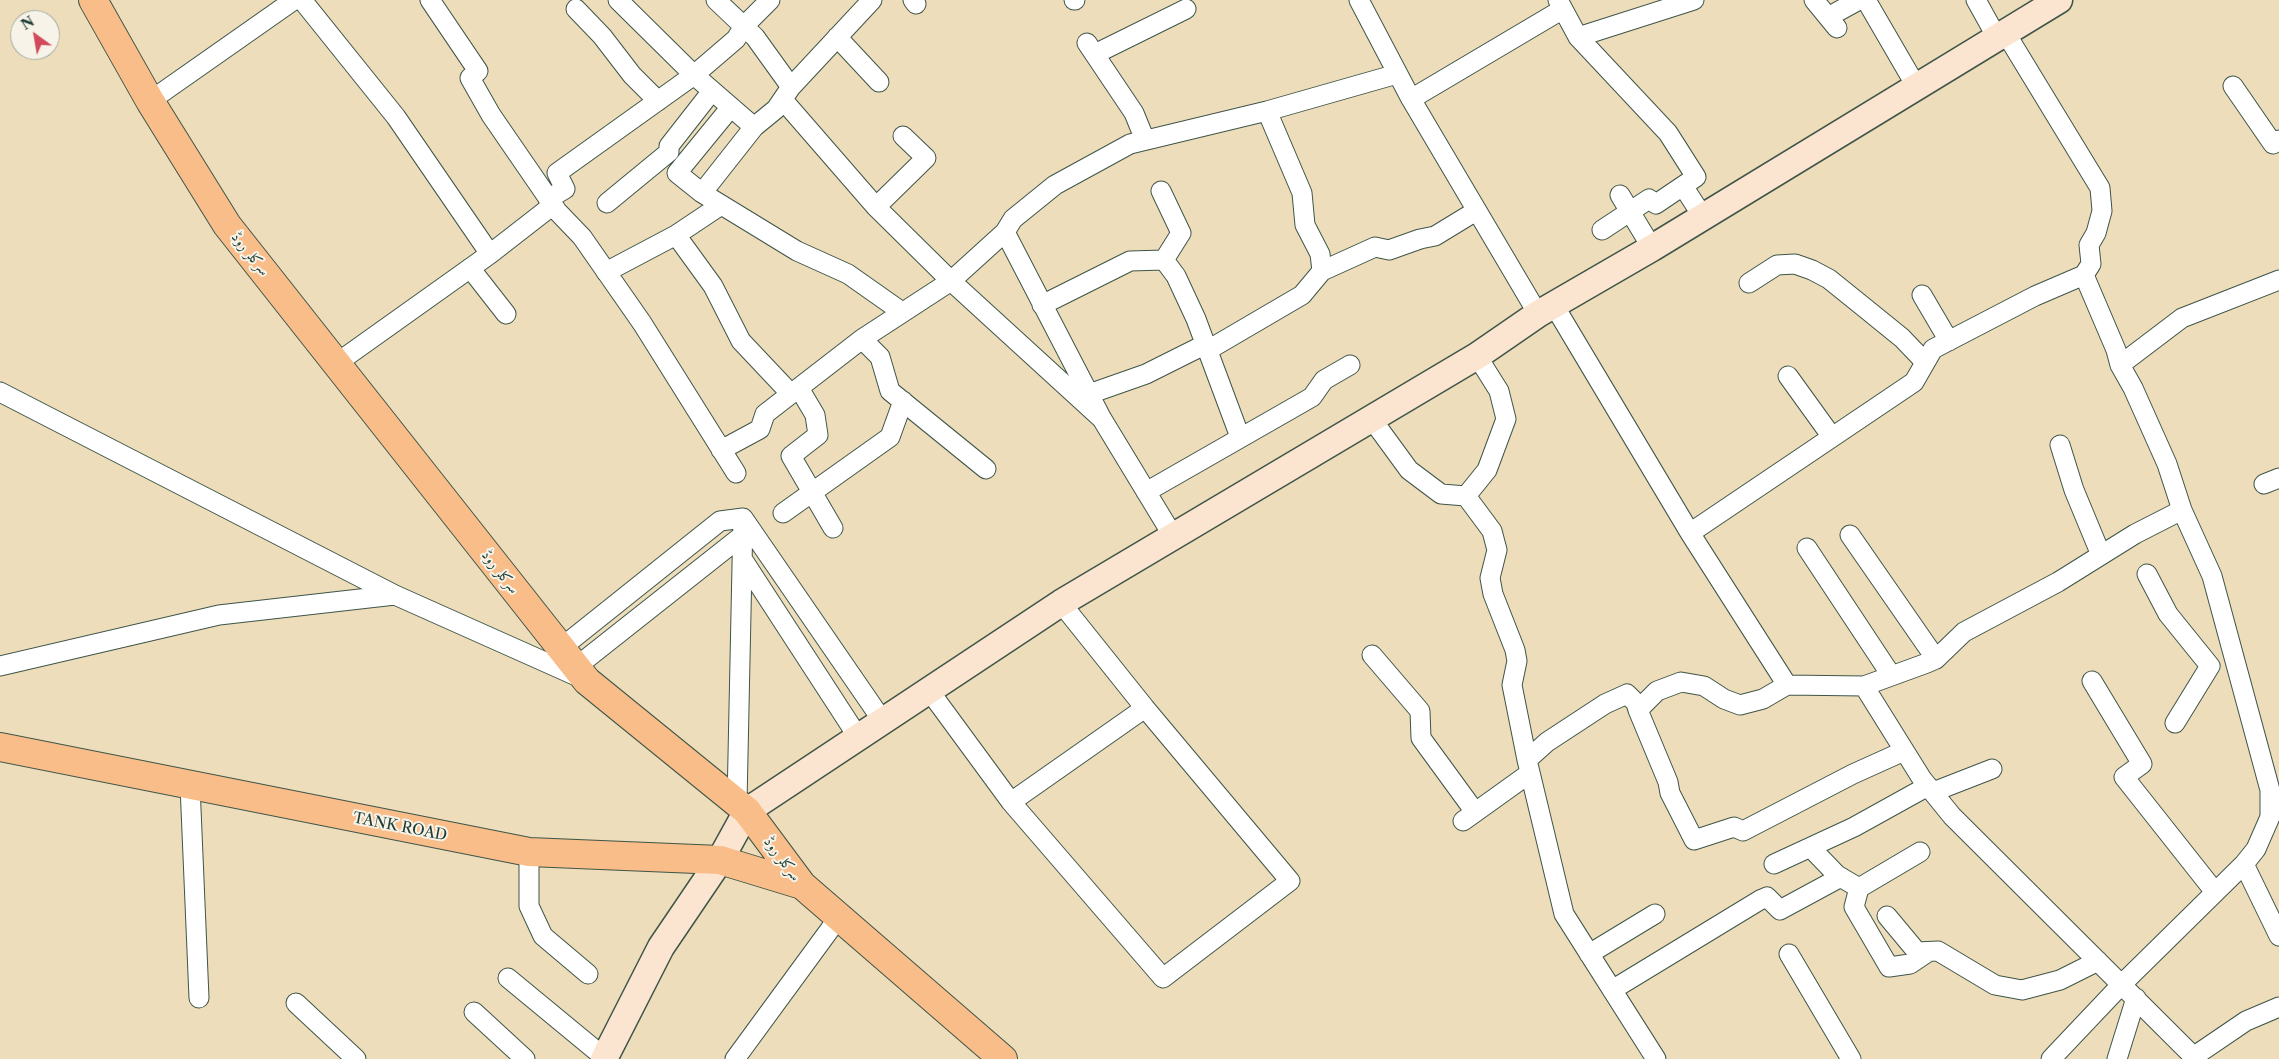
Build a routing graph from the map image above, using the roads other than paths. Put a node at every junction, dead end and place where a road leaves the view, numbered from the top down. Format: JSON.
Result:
{"nodes":[{"id":1,"x":93,"y":0,"type":"edge"},
{"id":2,"x":294,"y":0,"type":"edge"},
{"id":3,"x":302,"y":0,"type":"edge"},
{"id":4,"x":430,"y":0,"type":"edge"},
{"id":5,"x":618,"y":0,"type":"edge"},
{"id":6,"x":716,"y":0,"type":"edge"},
{"id":7,"x":770,"y":0,"type":"edge"},
{"id":8,"x":872,"y":0,"type":"edge"},
{"id":9,"x":1359,"y":0,"type":"edge"},
{"id":10,"x":1694,"y":0,"type":"edge"},
{"id":11,"x":1814,"y":0,"type":"edge"},
{"id":12,"x":1859,"y":0,"type":"edge"},
{"id":13,"x":1866,"y":0,"type":"edge"},
{"id":14,"x":1976,"y":0,"type":"edge"},
{"id":15,"x":2059,"y":0,"type":"edge"},
{"id":16,"x":1560,"y":4,"type":"edge"},
{"id":17,"x":576,"y":9,"type":"dead end"},
{"id":18,"x":1186,"y":9,"type":"dead end"},
{"id":19,"x":744,"y":26,"type":"junction"},
{"id":20,"x":2001,"y":34,"type":"junction"},
{"id":21,"x":1578,"y":37,"type":"junction"},
{"id":22,"x":837,"y":38,"type":"junction"},
{"id":23,"x":1398,"y":74,"type":"junction"},
{"id":24,"x":694,"y":75,"type":"junction"},
{"id":25,"x":878,"y":82,"type":"dead end"},
{"id":26,"x":1916,"y":86,"type":"junction"},
{"id":27,"x":2233,"y":86,"type":"dead end"},
{"id":28,"x":712,"y":91,"type":"junction"},
{"id":29,"x":787,"y":94,"type":"junction"},
{"id":30,"x":1411,"y":99,"type":"junction"},
{"id":31,"x":150,"y":101,"type":"junction"},
{"id":32,"x":658,"y":101,"type":"junction"},
{"id":33,"x":731,"y":107,"type":"junction"},
{"id":34,"x":1268,"y":111,"type":"junction"},
{"id":35,"x":754,"y":127,"type":"junction"},
{"id":36,"x":903,"y":136,"type":"dead end"},
{"id":37,"x":1145,"y":140,"type":"junction"},
{"id":38,"x":2279,"y":140,"type":"edge"},
{"id":39,"x":1683,"y":186,"type":"junction"},
{"id":40,"x":1161,"y":191,"type":"dead end"},
{"id":41,"x":702,"y":193,"type":"junction"},
{"id":42,"x":1620,"y":195,"type":"dead end"},
{"id":43,"x":550,"y":202,"type":"junction"},
{"id":44,"x":607,"y":204,"type":"dead end"},
{"id":45,"x":721,"y":205,"type":"junction"},
{"id":46,"x":876,"y":207,"type":"junction"},
{"id":47,"x":1476,"y":212,"type":"junction"},
{"id":48,"x":1630,"y":212,"type":"junction"},
{"id":49,"x":1703,"y":217,"type":"junction"},
{"id":50,"x":1602,"y":230,"type":"dead end"},
{"id":51,"x":1005,"y":232,"type":"junction"},
{"id":52,"x":676,"y":235,"type":"junction"},
{"id":53,"x":1652,"y":248,"type":"junction"},
{"id":54,"x":490,"y":254,"type":"junction"},
{"id":55,"x":1164,"y":260,"type":"junction"},
{"id":56,"x":470,"y":268,"type":"junction"},
{"id":57,"x":1322,"y":270,"type":"junction"},
{"id":58,"x":606,"y":272,"type":"junction"},
{"id":59,"x":2084,"y":275,"type":"junction"},
{"id":60,"x":951,"y":281,"type":"junction"},
{"id":61,"x":1749,"y":284,"type":"dead end"},
{"id":62,"x":2276,"y":287,"type":"edge"},
{"id":63,"x":1922,"y":295,"type":"dead end"},
{"id":64,"x":1042,"y":305,"type":"junction"},
{"id":65,"x":1547,"y":310,"type":"junction"},
{"id":66,"x":902,"y":312,"type":"junction"},
{"id":67,"x":506,"y":314,"type":"dead end"},
{"id":68,"x":862,"y":340,"type":"junction"},
{"id":69,"x":1949,"y":340,"type":"junction"},
{"id":70,"x":1208,"y":347,"type":"junction"},
{"id":71,"x":1477,"y":356,"type":"junction"},
{"id":72,"x":1924,"y":361,"type":"junction"},
{"id":73,"x":337,"y":363,"type":"junction"},
{"id":74,"x":1350,"y":365,"type":"dead end"},
{"id":75,"x":2120,"y":365,"type":"junction"},
{"id":76,"x":1788,"y":376,"type":"dead end"},
{"id":77,"x":0,"y":392,"type":"edge"},
{"id":78,"x":795,"y":392,"type":"junction"},
{"id":79,"x":1089,"y":394,"type":"junction"},
{"id":80,"x":902,"y":401,"type":"junction"},
{"id":81,"x":1371,"y":418,"type":"junction"},
{"id":82,"x":1102,"y":420,"type":"junction"},
{"id":83,"x":1240,"y":437,"type":"junction"},
{"id":84,"x":1832,"y":437,"type":"junction"},
{"id":85,"x":2060,"y":445,"type":"dead end"},
{"id":86,"x":721,"y":450,"type":"junction"},
{"id":87,"x":986,"y":469,"type":"dead end"},
{"id":88,"x":736,"y":474,"type":"dead end"},
{"id":89,"x":1146,"y":492,"type":"junction"},
{"id":90,"x":811,"y":493,"type":"junction"},
{"id":91,"x":1466,"y":496,"type":"junction"},
{"id":92,"x":2182,"y":510,"type":"junction"},
{"id":93,"x":783,"y":514,"type":"dead end"},
{"id":94,"x":743,"y":527,"type":"junction"},
{"id":95,"x":833,"y":528,"type":"dead end"},
{"id":96,"x":1690,"y":533,"type":"junction"},
{"id":97,"x":1850,"y":535,"type":"dead end"},
{"id":98,"x":1173,"y":536,"type":"junction"},
{"id":99,"x":1807,"y":548,"type":"dead end"},
{"id":100,"x":2101,"y":555,"type":"junction"},
{"id":101,"x":742,"y":560,"type":"junction"},
{"id":102,"x":2148,"y":574,"type":"dead end"},
{"id":103,"x":395,"y":595,"type":"junction"},
{"id":104,"x":1061,"y":603,"type":"junction"},
{"id":105,"x":2233,"y":655,"type":"junction"},
{"id":106,"x":1372,"y":656,"type":"dead end"},
{"id":107,"x":1936,"y":659,"type":"junction"},
{"id":108,"x":575,"y":665,"type":"junction"},
{"id":109,"x":0,"y":666,"type":"edge"},
{"id":110,"x":2210,"y":666,"type":"junction"},
{"id":111,"x":1891,"y":675,"type":"junction"},
{"id":112,"x":2092,"y":681,"type":"dead end"},
{"id":113,"x":1787,"y":685,"type":"junction"},
{"id":114,"x":1864,"y":686,"type":"junction"},
{"id":115,"x":928,"y":689,"type":"junction"},
{"id":116,"x":1145,"y":708,"type":"junction"},
{"id":117,"x":1638,"y":710,"type":"junction"},
{"id":118,"x":882,"y":720,"type":"junction"},
{"id":119,"x":2175,"y":723,"type":"dead end"},
{"id":120,"x":858,"y":737,"type":"junction"},
{"id":121,"x":0,"y":747,"type":"edge"},
{"id":122,"x":1904,"y":751,"type":"junction"},
{"id":123,"x":1528,"y":767,"type":"junction"},
{"id":124,"x":1992,"y":769,"type":"dead end"},
{"id":125,"x":190,"y":786,"type":"junction"},
{"id":126,"x":2275,"y":788,"type":"edge"},
{"id":127,"x":1930,"y":789,"type":"junction"},
{"id":128,"x":1011,"y":802,"type":"junction"},
{"id":129,"x":742,"y":807,"type":"junction"},
{"id":130,"x":1811,"y":848,"type":"junction"},
{"id":131,"x":529,"y":852,"type":"junction"},
{"id":132,"x":1920,"y":852,"type":"dead end"},
{"id":133,"x":720,"y":860,"type":"junction"},
{"id":134,"x":1774,"y":864,"type":"dead end"},
{"id":135,"x":2244,"y":864,"type":"junction"},
{"id":136,"x":1841,"y":877,"type":"junction"},
{"id":137,"x":802,"y":885,"type":"junction"},
{"id":138,"x":1859,"y":888,"type":"junction"},
{"id":139,"x":2215,"y":892,"type":"junction"},
{"id":140,"x":1655,"y":914,"type":"dead end"},
{"id":141,"x":1887,"y":916,"type":"dead end"},
{"id":142,"x":840,"y":917,"type":"junction"},
{"id":143,"x":2279,"y":936,"type":"edge"},
{"id":144,"x":1928,"y":952,"type":"junction"},
{"id":145,"x":1589,"y":954,"type":"junction"},
{"id":146,"x":1790,"y":954,"type":"dead end"},
{"id":147,"x":2098,"y":961,"type":"junction"},
{"id":148,"x":588,"y":974,"type":"dead end"},
{"id":149,"x":508,"y":978,"type":"dead end"},
{"id":150,"x":2122,"y":984,"type":"junction"},
{"id":151,"x":1612,"y":990,"type":"junction"},
{"id":152,"x":199,"y":998,"type":"dead end"},
{"id":153,"x":2136,"y":998,"type":"junction"},
{"id":154,"x":296,"y":1003,"type":"dead end"},
{"id":155,"x":2279,"y":1007,"type":"edge"},
{"id":156,"x":474,"y":1012,"type":"dead end"},
{"id":157,"x":605,"y":1058,"type":"edge"},
{"id":158,"x":2194,"y":1058,"type":"edge"},
{"id":159,"x":356,"y":1059,"type":"edge"},
{"id":160,"x":525,"y":1059,"type":"edge"},
{"id":161,"x":735,"y":1059,"type":"edge"},
{"id":162,"x":1003,"y":1059,"type":"edge"},
{"id":163,"x":1656,"y":1059,"type":"edge"},
{"id":164,"x":1851,"y":1059,"type":"edge"},
{"id":165,"x":2051,"y":1059,"type":"edge"},
{"id":166,"x":2117,"y":1059,"type":"edge"}],
"edges":[{"from":1,"to":31,"type":"main road","name":"سرکلر روڈ"},
{"from":2,"to":31,"type":"street"},
{"from":3,"to":54,"type":"street"},
{"from":4,"to":43,"type":"street"},
{"from":5,"to":24,"type":"street"},
{"from":6,"to":19,"type":"street"},
{"from":7,"to":19,"type":"street"},
{"from":8,"to":22,"type":"street"},
{"from":9,"to":23,"type":"street"},
{"from":10,"to":21,"type":"street"},
{"from":11,"to":12,"type":"street"},
{"from":13,"to":26,"type":"street"},
{"from":14,"to":20,"type":"street"},
{"from":15,"to":20,"type":"main road"},
{"from":16,"to":21,"type":"street"},
{"from":16,"to":30,"type":"street"},
{"from":17,"to":32,"type":"street"},
{"from":18,"to":37,"type":"street"},
{"from":19,"to":24,"type":"street"},
{"from":19,"to":29,"type":"street"},
{"from":20,"to":26,"type":"main road"},
{"from":20,"to":59,"type":"street"},
{"from":21,"to":39,"type":"street"},
{"from":22,"to":25,"type":"street"},
{"from":22,"to":29,"type":"street"},
{"from":23,"to":30,"type":"street"},
{"from":23,"to":34,"type":"street"},
{"from":24,"to":28,"type":"street"},
{"from":24,"to":32,"type":"street"},
{"from":26,"to":49,"type":"main road"},
{"from":27,"to":38,"type":"street"},
{"from":28,"to":33,"type":"street"},
{"from":28,"to":44,"type":"street"},
{"from":29,"to":35,"type":"street"},
{"from":29,"to":46,"type":"street"},
{"from":30,"to":47,"type":"street"},
{"from":31,"to":73,"type":"main road","name":"سرکلر روڈ"},
{"from":32,"to":43,"type":"street"},
{"from":33,"to":35,"type":"street"},
{"from":33,"to":41,"type":"street"},
{"from":34,"to":37,"type":"street"},
{"from":34,"to":57,"type":"street"},
{"from":35,"to":41,"type":"street"},
{"from":36,"to":46,"type":"street"},
{"from":37,"to":51,"type":"street"},
{"from":39,"to":48,"type":"street"},
{"from":39,"to":49,"type":"street"},
{"from":40,"to":55,"type":"street"},
{"from":41,"to":45,"type":"street"},
{"from":42,"to":48,"type":"street"},
{"from":43,"to":54,"type":"street"},
{"from":43,"to":58,"type":"street"},
{"from":45,"to":52,"type":"street"},
{"from":45,"to":66,"type":"street"},
{"from":46,"to":60,"type":"street"},
{"from":47,"to":57,"type":"street"},
{"from":47,"to":65,"type":"street"},
{"from":48,"to":50,"type":"street"},
{"from":48,"to":53,"type":"street"},
{"from":49,"to":53,"type":"main road"},
{"from":51,"to":60,"type":"street"},
{"from":51,"to":64,"type":"street"},
{"from":52,"to":58,"type":"street"},
{"from":52,"to":78,"type":"street"},
{"from":53,"to":65,"type":"main road"},
{"from":54,"to":56,"type":"street"},
{"from":55,"to":64,"type":"street"},
{"from":55,"to":70,"type":"street"},
{"from":56,"to":67,"type":"street"},
{"from":56,"to":73,"type":"street"},
{"from":57,"to":70,"type":"street"},
{"from":58,"to":86,"type":"street"},
{"from":59,"to":69,"type":"street"},
{"from":59,"to":75,"type":"street"},
{"from":60,"to":66,"type":"street"},
{"from":60,"to":82,"type":"street"},
{"from":61,"to":72,"type":"street"},
{"from":62,"to":75,"type":"street"},
{"from":63,"to":69,"type":"street"},
{"from":64,"to":79,"type":"street"},
{"from":65,"to":71,"type":"main road"},
{"from":65,"to":96,"type":"street"},
{"from":66,"to":68,"type":"street"},
{"from":68,"to":78,"type":"street"},
{"from":68,"to":80,"type":"street"},
{"from":69,"to":72,"type":"street"},
{"from":70,"to":79,"type":"street"},
{"from":70,"to":83,"type":"street"},
{"from":71,"to":81,"type":"main road"},
{"from":71,"to":91,"type":"street"},
{"from":72,"to":84,"type":"street"},
{"from":73,"to":108,"type":"main road","name":"سرکلر روڈ"},
{"from":74,"to":83,"type":"street"},
{"from":75,"to":92,"type":"street"},
{"from":76,"to":84,"type":"street"},
{"from":77,"to":103,"type":"street"},
{"from":78,"to":86,"type":"street"},
{"from":78,"to":90,"type":"street"},
{"from":79,"to":82,"type":"street"},
{"from":80,"to":87,"type":"street"},
{"from":80,"to":90,"type":"street"},
{"from":81,"to":91,"type":"street"},
{"from":81,"to":98,"type":"main road"},
{"from":82,"to":89,"type":"street"},
{"from":83,"to":89,"type":"street"},
{"from":84,"to":96,"type":"street"},
{"from":85,"to":100,"type":"street"},
{"from":86,"to":88,"type":"street"},
{"from":89,"to":98,"type":"street"},
{"from":90,"to":93,"type":"street"},
{"from":90,"to":95,"type":"street"},
{"from":91,"to":123,"type":"street"},
{"from":92,"to":100,"type":"street"},
{"from":92,"to":105,"type":"street"},
{"from":94,"to":101,"type":"street"},
{"from":94,"to":108,"type":"street"},
{"from":94,"to":108,"type":"street"},
{"from":94,"to":118,"type":"street"},
{"from":96,"to":113,"type":"street"},
{"from":97,"to":107,"type":"street"},
{"from":98,"to":104,"type":"main road"},
{"from":99,"to":111,"type":"street"},
{"from":100,"to":107,"type":"street"},
{"from":101,"to":120,"type":"street"},
{"from":101,"to":129,"type":"street"},
{"from":102,"to":110,"type":"street"},
{"from":103,"to":108,"type":"street"},
{"from":103,"to":109,"type":"street"},
{"from":104,"to":115,"type":"main road"},
{"from":104,"to":116,"type":"street"},
{"from":105,"to":110,"type":"street"},
{"from":105,"to":126,"type":"street"},
{"from":106,"to":123,"type":"street"},
{"from":107,"to":111,"type":"street"},
{"from":108,"to":129,"type":"main road","name":"سرکلر روڈ"},
{"from":110,"to":119,"type":"street"},
{"from":111,"to":114,"type":"street"},
{"from":112,"to":139,"type":"street"},
{"from":113,"to":114,"type":"street"},
{"from":113,"to":117,"type":"street"},
{"from":114,"to":122,"type":"street"},
{"from":115,"to":118,"type":"main road"},
{"from":115,"to":128,"type":"street"},
{"from":116,"to":128,"type":"street"},
{"from":116,"to":128,"type":"street"},
{"from":117,"to":122,"type":"street"},
{"from":117,"to":123,"type":"street"},
{"from":118,"to":120,"type":"main road"},
{"from":120,"to":129,"type":"main road"},
{"from":121,"to":125,"type":"main road","name":"TANK ROAD"},
{"from":122,"to":127,"type":"street"},
{"from":123,"to":145,"type":"street"},
{"from":124,"to":127,"type":"street"},
{"from":125,"to":131,"type":"main road","name":"TANK ROAD"},
{"from":125,"to":152,"type":"street"},
{"from":126,"to":135,"type":"street"},
{"from":127,"to":130,"type":"street"},
{"from":127,"to":147,"type":"street"},
{"from":129,"to":133,"type":"main road"},
{"from":129,"to":137,"type":"main road","name":"سرکلر روڈ"},
{"from":130,"to":134,"type":"street"},
{"from":130,"to":136,"type":"street"},
{"from":131,"to":133,"type":"main road","name":"TANK ROAD"},
{"from":131,"to":148,"type":"street"},
{"from":132,"to":138,"type":"street"},
{"from":133,"to":137,"type":"main road","name":"TANK ROAD"},
{"from":133,"to":157,"type":"main road"},
{"from":135,"to":139,"type":"street"},
{"from":135,"to":143,"type":"street"},
{"from":136,"to":138,"type":"street"},
{"from":136,"to":151,"type":"street"},
{"from":137,"to":142,"type":"main road","name":"سرکلر روڈ"},
{"from":138,"to":144,"type":"street"},
{"from":139,"to":150,"type":"street"},
{"from":140,"to":145,"type":"street"},
{"from":141,"to":144,"type":"street"},
{"from":142,"to":161,"type":"street"},
{"from":142,"to":162,"type":"main road","name":"سرکلر روڈ"},
{"from":144,"to":147,"type":"street"},
{"from":145,"to":151,"type":"street"},
{"from":146,"to":164,"type":"street"},
{"from":147,"to":150,"type":"street"},
{"from":149,"to":157,"type":"street"},
{"from":150,"to":153,"type":"street"},
{"from":150,"to":165,"type":"street"},
{"from":151,"to":163,"type":"street"},
{"from":153,"to":158,"type":"street"},
{"from":153,"to":166,"type":"street"},
{"from":154,"to":159,"type":"street"},
{"from":155,"to":158,"type":"street"},
{"from":156,"to":160,"type":"street"}]}
